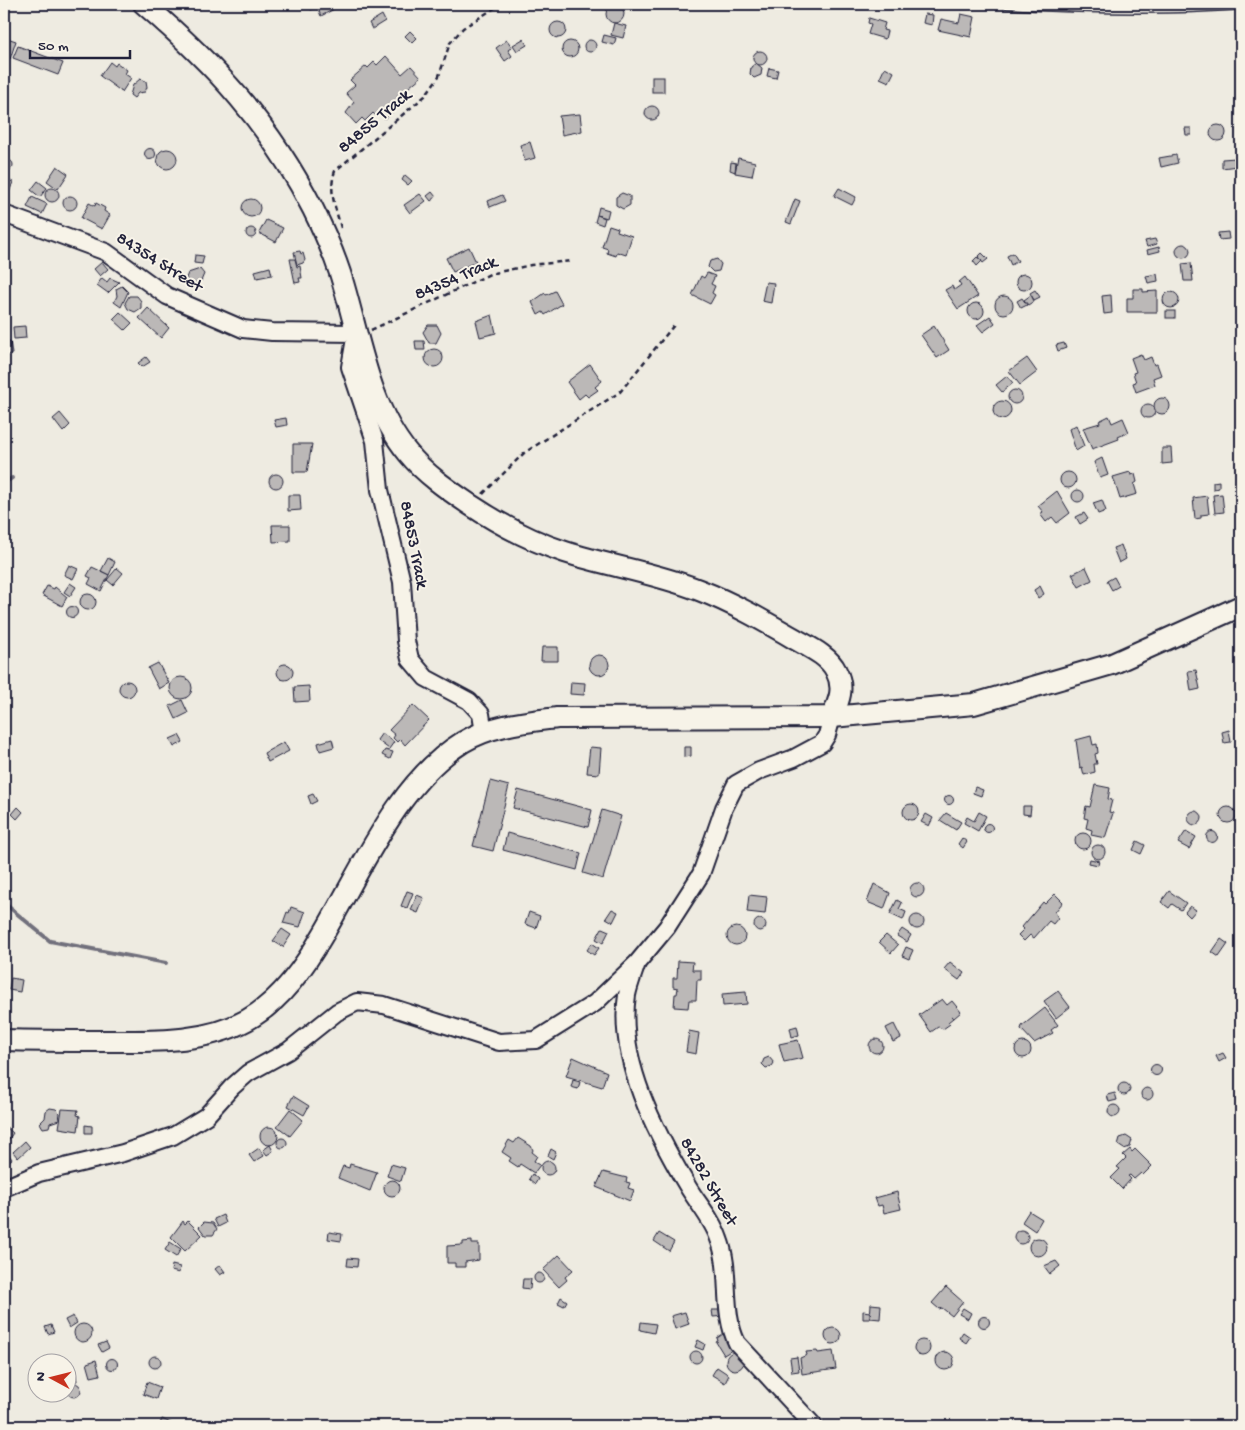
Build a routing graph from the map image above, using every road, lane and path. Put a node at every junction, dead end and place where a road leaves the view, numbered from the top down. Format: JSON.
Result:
{"nodes":[{"id":1,"x":144,"y":4,"type":"edge"},
{"id":2,"x":501,"y":4,"type":"edge"},
{"id":3,"x":1007,"y":4,"type":"edge"},
{"id":4,"x":1241,"y":5,"type":"edge"},
{"id":5,"x":4,"y":214,"type":"edge"},
{"id":6,"x":344,"y":236,"type":"dead end"},
{"id":7,"x":571,"y":261,"type":"dead end"},
{"id":8,"x":674,"y":325,"type":"dead end"},
{"id":9,"x":356,"y":333,"type":"junction"},
{"id":10,"x":473,"y":506,"type":"junction"},
{"id":11,"x":1241,"y":606,"type":"edge"},
{"id":12,"x":841,"y":684,"type":"junction"},
{"id":13,"x":866,"y":714,"type":"junction"},
{"id":14,"x":832,"y":717,"type":"junction"},
{"id":15,"x":484,"y":732,"type":"junction"},
{"id":16,"x":637,"y":963,"type":"junction"},
{"id":17,"x":4,"y":1040,"type":"edge"},
{"id":18,"x":4,"y":1188,"type":"edge"},
{"id":19,"x":814,"y":1426,"type":"edge"}],
"edges":[{"from":1,"to":9,"type":"street"},
{"from":2,"to":6,"type":"path","name":"84855 Track"},
{"from":3,"to":4,"type":"lane"},
{"from":5,"to":9,"type":"street","name":"84354 Street"},
{"from":7,"to":9,"type":"path","name":"84354 Track"},
{"from":8,"to":10,"type":"path"},
{"from":9,"to":10,"type":"street"},
{"from":9,"to":15,"type":"street","name":"84853 Track"},
{"from":10,"to":12,"type":"street"},
{"from":11,"to":13,"type":"street"},
{"from":12,"to":13,"type":"street"},
{"from":12,"to":14,"type":"street"},
{"from":13,"to":14,"type":"street"},
{"from":14,"to":15,"type":"street"},
{"from":14,"to":16,"type":"street"},
{"from":15,"to":17,"type":"street"},
{"from":16,"to":18,"type":"street"},
{"from":16,"to":19,"type":"street","name":"84282 Street"}]}
